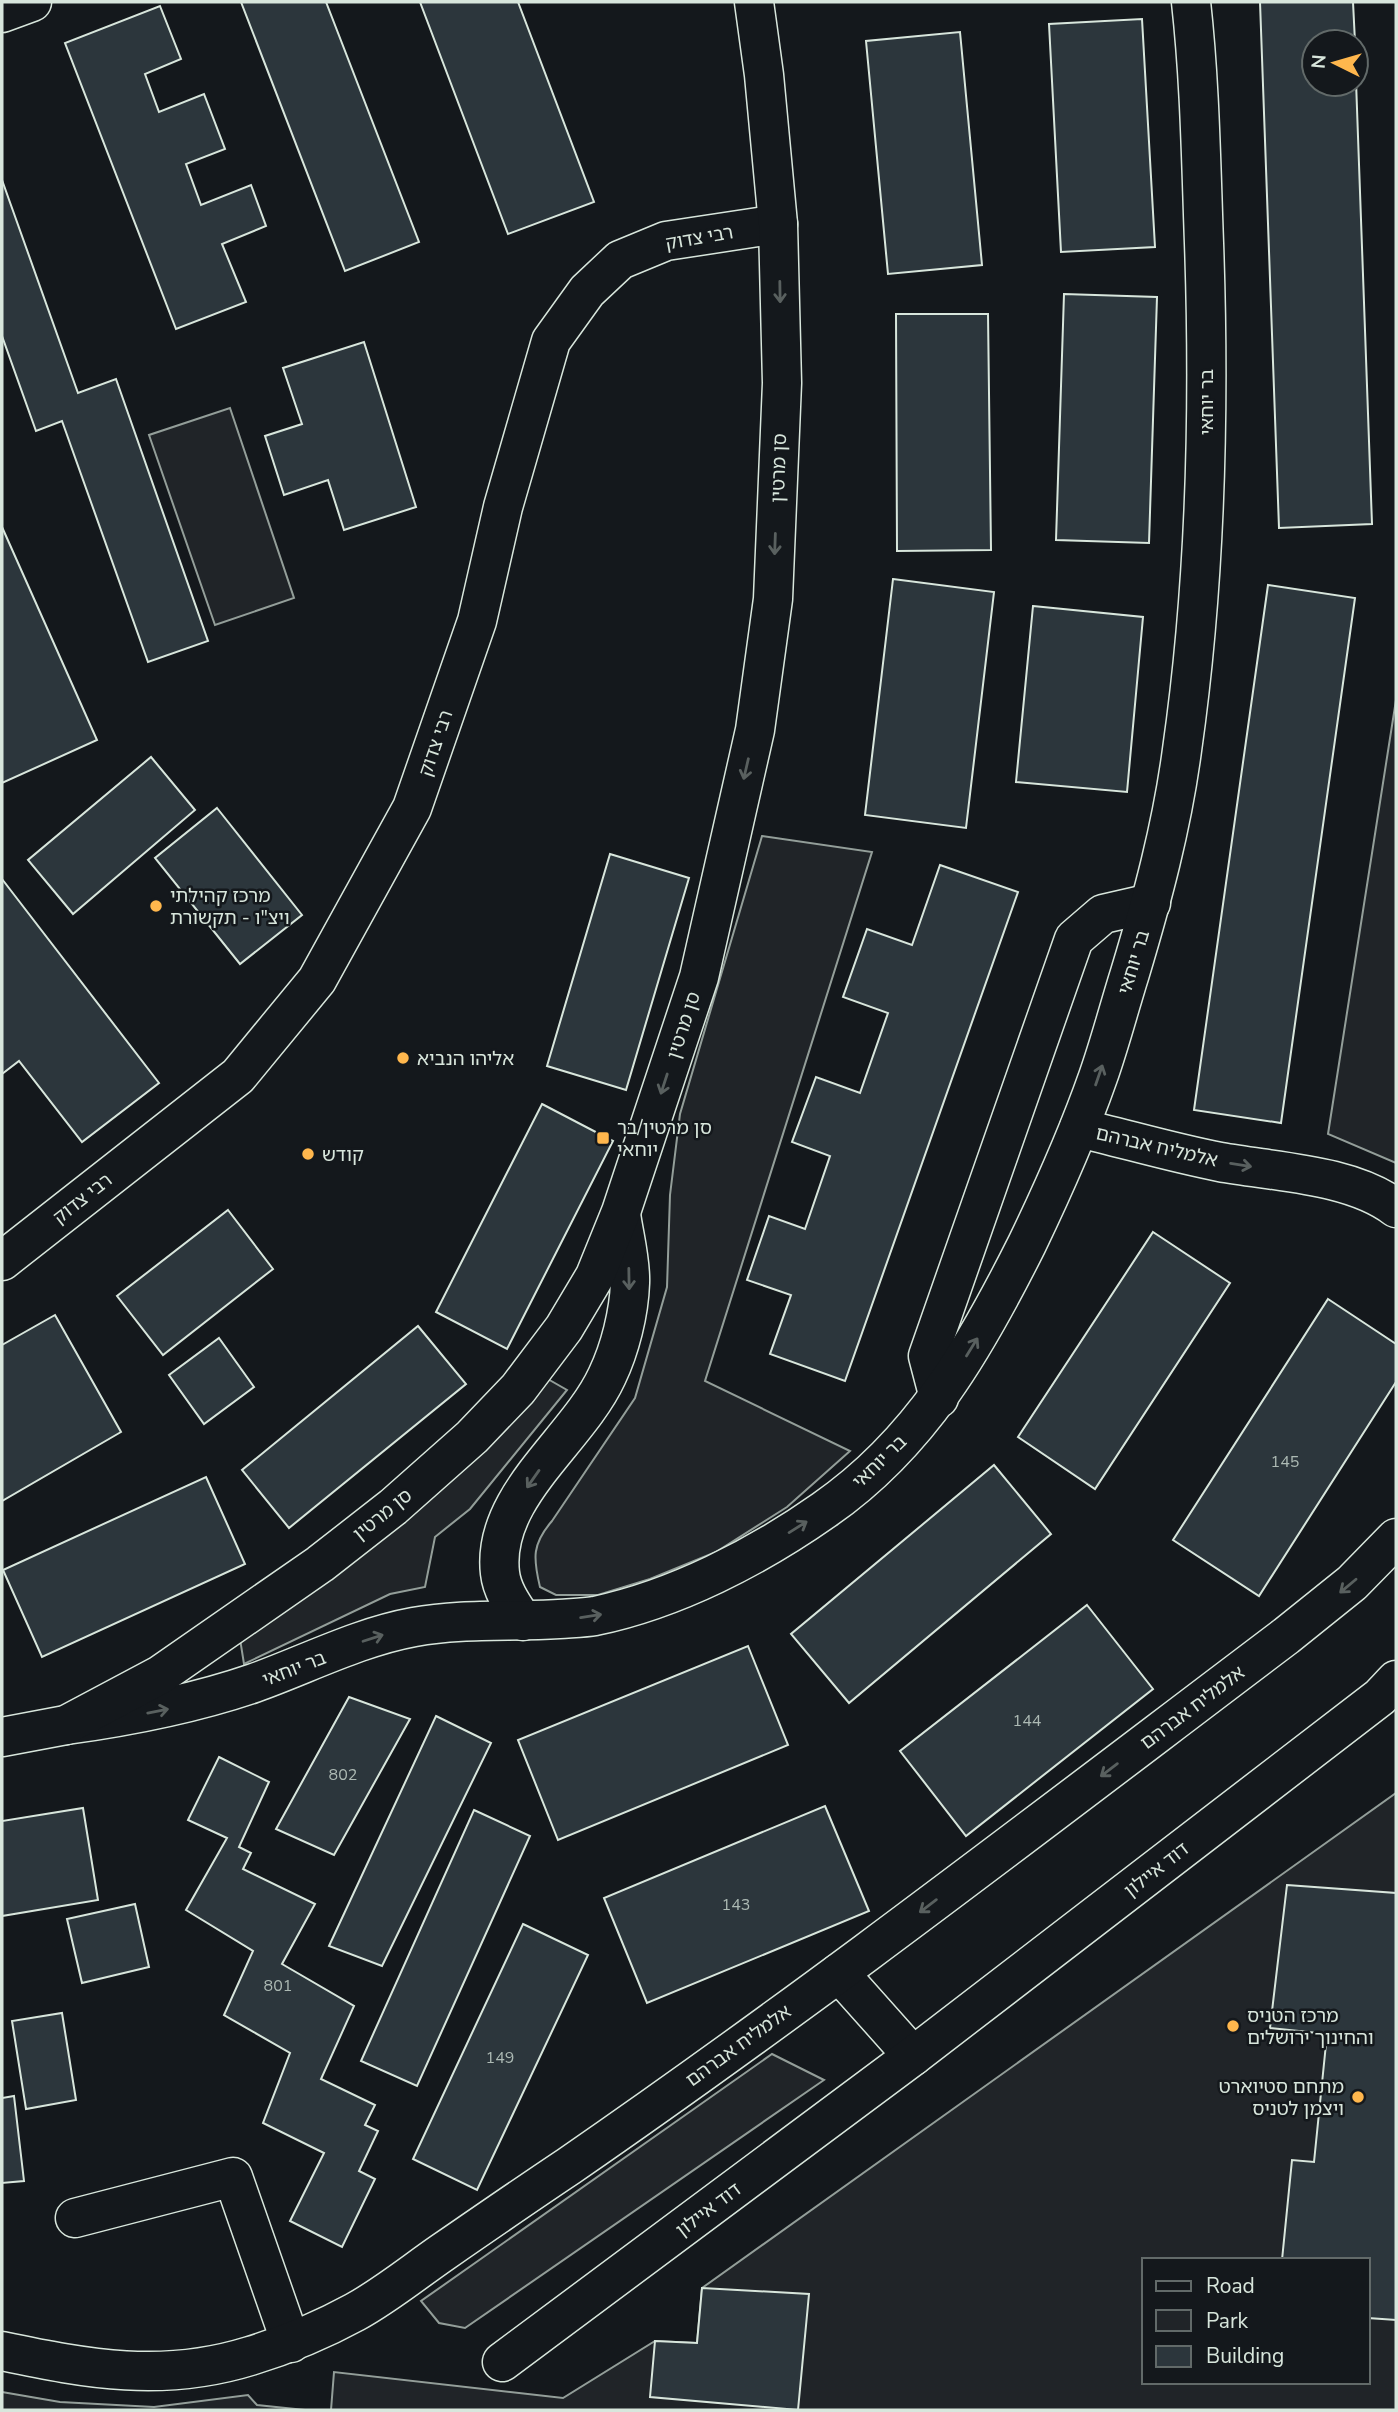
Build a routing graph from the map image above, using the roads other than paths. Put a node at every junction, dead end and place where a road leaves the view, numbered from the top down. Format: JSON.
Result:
{"nodes":[{"id":1,"x":32,"y":2,"type":"edge"},
{"id":2,"x":754,"y":2,"type":"edge"},
{"id":3,"x":1191,"y":2,"type":"edge"},
{"id":4,"x":2,"y":13,"type":"edge"},
{"id":5,"x":778,"y":224,"type":"junction"},
{"id":6,"x":1151,"y":903,"type":"junction"},
{"id":7,"x":1079,"y":1128,"type":"junction"},
{"id":8,"x":1396,"y":1208,"type":"edge"},
{"id":9,"x":621,"y":1212,"type":"junction"},
{"id":10,"x":2,"y":1261,"type":"edge"},
{"id":11,"x":939,"y":1398,"type":"junction"},
{"id":12,"x":1396,"y":1538,"type":"edge"},
{"id":13,"x":523,"y":1621,"type":"junction"},
{"id":14,"x":1396,"y":1680,"type":"edge"},
{"id":15,"x":66,"y":1725,"type":"junction"},
{"id":16,"x":2,"y":1737,"type":"edge"},
{"id":17,"x":839,"y":1973,"type":"junction"},
{"id":18,"x":913,"y":2056,"type":"junction"},
{"id":19,"x":75,"y":2218,"type":"dead end"},
{"id":20,"x":291,"y":2343,"type":"junction"},
{"id":21,"x":2,"y":2351,"type":"edge"},
{"id":22,"x":502,"y":2362,"type":"dead end"}],
"edges":[{"from":1,"to":4,"type":"street"},
{"from":2,"to":5,"type":"street","name":"סן מרטין"},
{"from":3,"to":6,"type":"street","name":"בר יוחאי"},
{"from":5,"to":9,"type":"street","name":"סן מרטין","one_way":true},
{"from":5,"to":10,"type":"street","name":"רבי צדוק"},
{"from":7,"to":6,"type":"street","name":"בר יוחאי","one_way":true},
{"from":6,"to":11,"type":"street"},
{"from":7,"to":8,"type":"street","name":"אלמליח אברהם","one_way":true},
{"from":11,"to":7,"type":"street","name":"בר יוחאי","one_way":true},
{"from":9,"to":13,"type":"street","one_way":true},
{"from":9,"to":15,"type":"street","name":"סן מרטין"},
{"from":13,"to":11,"type":"street","name":"בר יוחאי","one_way":true},
{"from":12,"to":17,"type":"street","name":"אלמליח אברהם","one_way":true},
{"from":15,"to":13,"type":"street","name":"בר יוחאי","one_way":true},
{"from":14,"to":18,"type":"street","name":"דוד איילון"},
{"from":15,"to":16,"type":"street","name":"סן מרטין"},
{"from":17,"to":18,"type":"street"},
{"from":17,"to":20,"type":"street","name":"אלמליח אברהם"},
{"from":18,"to":22,"type":"street","name":"דוד איילון"},
{"from":19,"to":20,"type":"street"},
{"from":20,"to":21,"type":"street","name":"אלמליח אברהם"}]}
